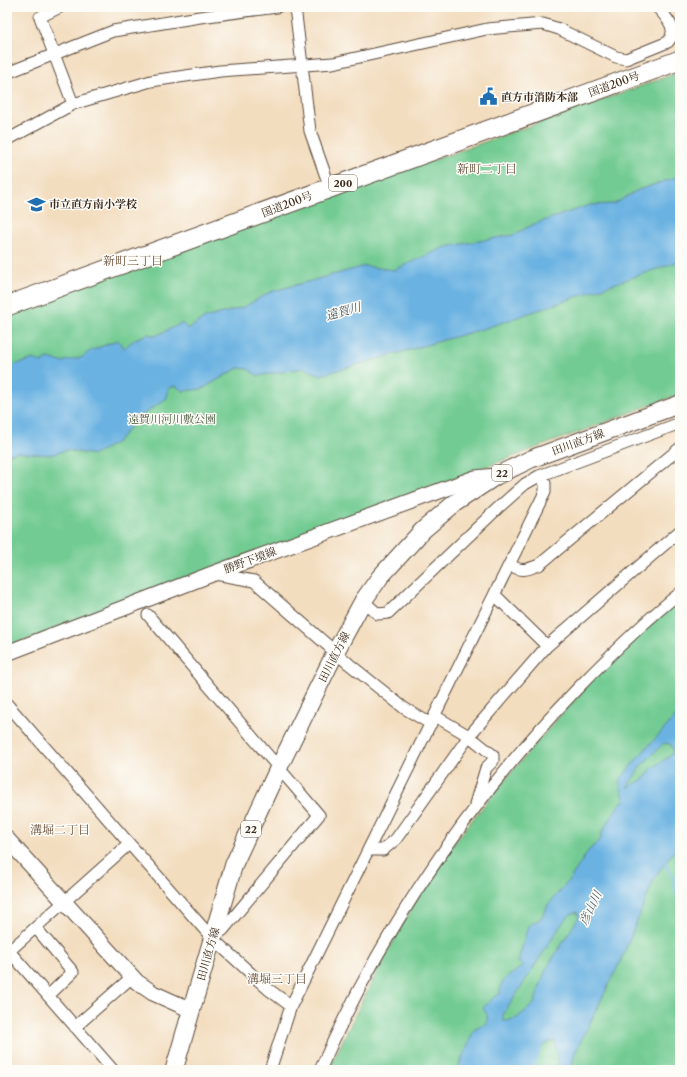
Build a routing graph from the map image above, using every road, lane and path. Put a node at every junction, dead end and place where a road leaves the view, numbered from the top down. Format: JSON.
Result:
{"nodes":[{"id":1,"x":60,"y":7,"type":"edge"},
{"id":2,"x":277,"y":7,"type":"edge"},
{"id":3,"x":295,"y":7,"type":"edge"},
{"id":4,"x":657,"y":7,"type":"edge"},
{"id":5,"x":54,"y":54,"type":"junction"},
{"id":6,"x":680,"y":60,"type":"edge"},
{"id":7,"x":303,"y":66,"type":"junction"},
{"id":8,"x":7,"y":72,"type":"edge"},
{"id":9,"x":73,"y":104,"type":"junction"},
{"id":10,"x":7,"y":140,"type":"edge"},
{"id":11,"x":330,"y":188,"type":"junction"},
{"id":12,"x":7,"y":306,"type":"edge"},
{"id":13,"x":680,"y":404,"type":"edge"},
{"id":14,"x":680,"y":423,"type":"edge"},
{"id":15,"x":680,"y":448,"type":"edge"},
{"id":16,"x":496,"y":476,"type":"junction"},
{"id":17,"x":539,"y":476,"type":"junction"},
{"id":18,"x":680,"y":531,"type":"edge"},
{"id":19,"x":510,"y":565,"type":"junction"},
{"id":20,"x":212,"y":574,"type":"junction"},
{"id":21,"x":680,"y":592,"type":"edge"},
{"id":22,"x":495,"y":595,"type":"junction"},
{"id":23,"x":363,"y":601,"type":"junction"},
{"id":24,"x":148,"y":614,"type":"dead end"},
{"id":25,"x":547,"y":646,"type":"junction"},
{"id":26,"x":336,"y":651,"type":"junction"},
{"id":27,"x":7,"y":653,"type":"edge"},
{"id":28,"x":7,"y":704,"type":"edge"},
{"id":29,"x":433,"y":720,"type":"junction"},
{"id":30,"x":469,"y":736,"type":"junction"},
{"id":31,"x":279,"y":767,"type":"junction"},
{"id":32,"x":474,"y":810,"type":"junction"},
{"id":33,"x":7,"y":839,"type":"edge"},
{"id":34,"x":129,"y":844,"type":"junction"},
{"id":35,"x":369,"y":850,"type":"junction"},
{"id":36,"x":65,"y":902,"type":"junction"},
{"id":37,"x":36,"y":928,"type":"junction"},
{"id":38,"x":212,"y":938,"type":"junction"},
{"id":39,"x":8,"y":952,"type":"edge"},
{"id":40,"x":132,"y":977,"type":"junction"},
{"id":41,"x":48,"y":996,"type":"junction"},
{"id":42,"x":290,"y":1006,"type":"junction"},
{"id":43,"x":191,"y":1010,"type":"junction"},
{"id":44,"x":75,"y":1027,"type":"junction"},
{"id":45,"x":113,"y":1070,"type":"edge"},
{"id":46,"x":174,"y":1070,"type":"edge"},
{"id":47,"x":270,"y":1070,"type":"edge"},
{"id":48,"x":320,"y":1070,"type":"edge"}],
"edges":[{"from":1,"to":5,"type":"street"},
{"from":2,"to":5,"type":"street"},
{"from":3,"to":7,"type":"street"},
{"from":4,"to":7,"type":"street"},
{"from":5,"to":8,"type":"street"},
{"from":5,"to":9,"type":"street"},
{"from":6,"to":11,"type":"highway","name":"国道200号","number":"200"},
{"from":7,"to":9,"type":"street"},
{"from":7,"to":11,"type":"street"},
{"from":9,"to":10,"type":"street"},
{"from":11,"to":12,"type":"highway","name":"国道200号","number":"200"},
{"from":13,"to":16,"type":"main road","name":"田川直方線","number":"22"},
{"from":14,"to":17,"type":"street"},
{"from":15,"to":19,"type":"street"},
{"from":16,"to":20,"type":"main road","name":"勝野下境線"},
{"from":16,"to":23,"type":"main road","name":"田川直方線","number":"22"},
{"from":17,"to":19,"type":"street"},
{"from":17,"to":23,"type":"street"},
{"from":18,"to":25,"type":"street"},
{"from":19,"to":22,"type":"street"},
{"from":20,"to":26,"type":"street"},
{"from":20,"to":27,"type":"main road","name":"勝野下境線"},
{"from":21,"to":32,"type":"street"},
{"from":22,"to":25,"type":"street"},
{"from":22,"to":29,"type":"street"},
{"from":23,"to":26,"type":"main road","name":"田川直方線","number":"22"},
{"from":24,"to":31,"type":"street"},
{"from":25,"to":30,"type":"street"},
{"from":26,"to":29,"type":"street"},
{"from":26,"to":31,"type":"main road","name":"田川直方線","number":"22"},
{"from":28,"to":34,"type":"street"},
{"from":29,"to":30,"type":"street"},
{"from":29,"to":35,"type":"street"},
{"from":30,"to":32,"type":"street"},
{"from":30,"to":35,"type":"street"},
{"from":31,"to":38,"type":"main road","name":"田川直方線","number":"22"},
{"from":31,"to":38,"type":"street"},
{"from":32,"to":48,"type":"street"},
{"from":33,"to":36,"type":"main road"},
{"from":34,"to":36,"type":"street"},
{"from":34,"to":38,"type":"street"},
{"from":35,"to":42,"type":"street"},
{"from":36,"to":37,"type":"street"},
{"from":36,"to":40,"type":"main road"},
{"from":37,"to":39,"type":"street"},
{"from":37,"to":41,"type":"street"},
{"from":38,"to":42,"type":"street"},
{"from":38,"to":43,"type":"main road","name":"田川直方線","number":"22"},
{"from":39,"to":41,"type":"street"},
{"from":40,"to":43,"type":"main road"},
{"from":40,"to":44,"type":"street"},
{"from":41,"to":44,"type":"street"},
{"from":42,"to":47,"type":"street"},
{"from":43,"to":46,"type":"main road","name":"田川直方線","number":"22"},
{"from":44,"to":45,"type":"street"}]}
